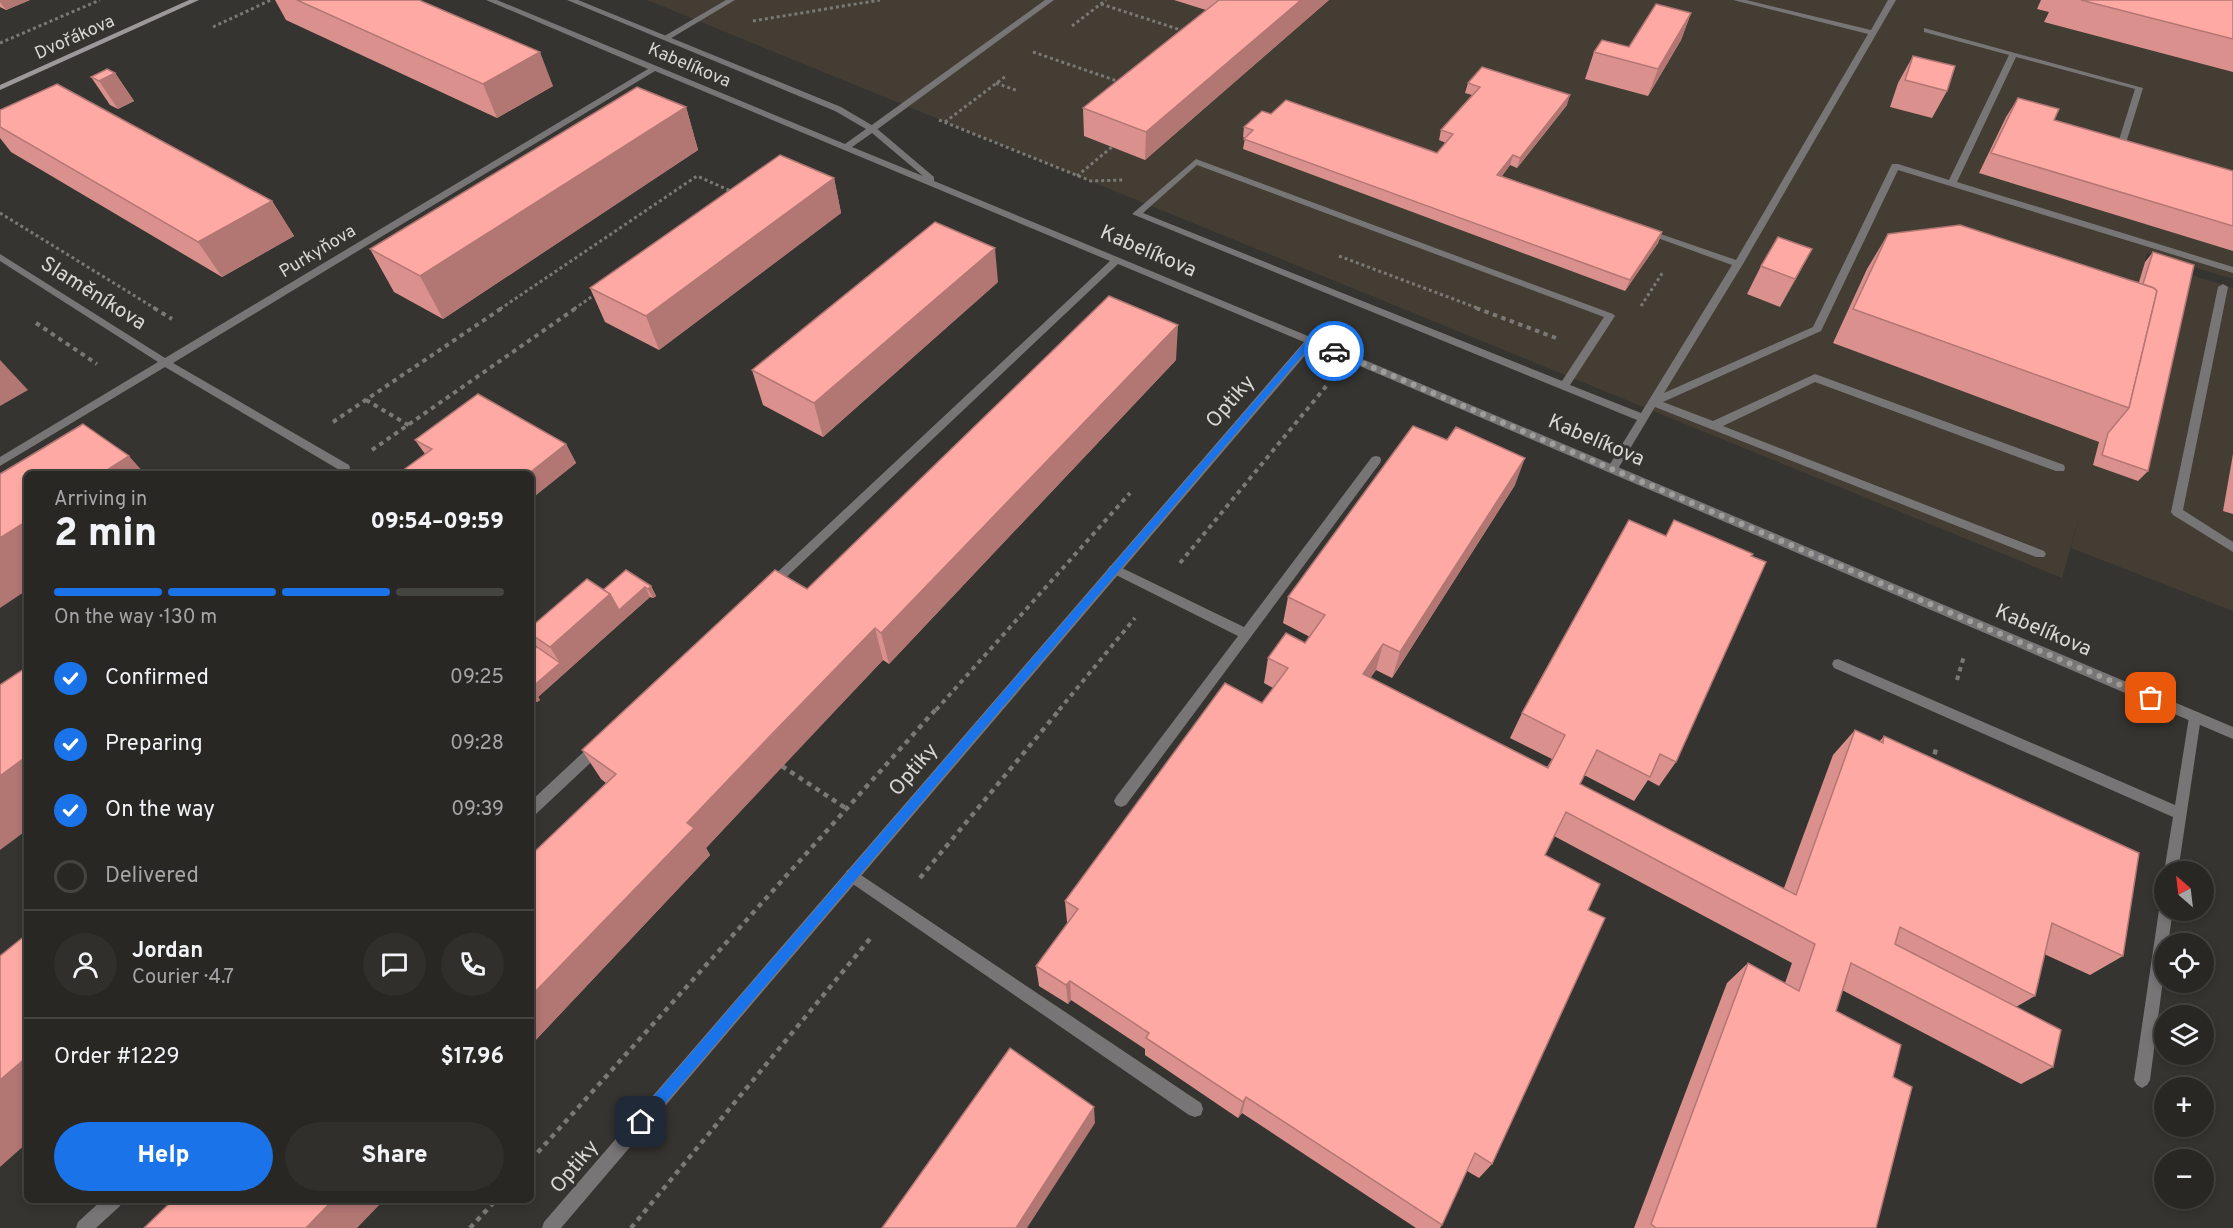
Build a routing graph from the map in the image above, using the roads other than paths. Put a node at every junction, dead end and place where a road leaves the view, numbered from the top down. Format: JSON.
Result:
{"nodes":[{"id":1,"x":195,"y":0,"type":"edge"},
{"id":2,"x":490,"y":0,"type":"edge"},
{"id":3,"x":571,"y":0,"type":"edge"},
{"id":4,"x":731,"y":0,"type":"edge"},
{"id":5,"x":1050,"y":0,"type":"edge"},
{"id":6,"x":1737,"y":0,"type":"edge"},
{"id":7,"x":1892,"y":0,"type":"edge"},
{"id":8,"x":1927,"y":30,"type":"dead end"},
{"id":9,"x":1873,"y":33,"type":"junction"},
{"id":10,"x":664,"y":38,"type":"junction"},
{"id":11,"x":2013,"y":54,"type":"junction"},
{"id":12,"x":654,"y":69,"type":"junction"},
{"id":13,"x":0,"y":88,"type":"edge"},
{"id":14,"x":872,"y":129,"type":"junction"},
{"id":15,"x":2122,"y":143,"type":"edge"},
{"id":16,"x":846,"y":148,"type":"junction"},
{"id":17,"x":1952,"y":183,"type":"junction"},
{"id":18,"x":941,"y":188,"type":"junction"},
{"id":19,"x":1636,"y":228,"type":"edge"},
{"id":20,"x":0,"y":257,"type":"edge"},
{"id":21,"x":1117,"y":260,"type":"junction"},
{"id":22,"x":1738,"y":264,"type":"junction"},
{"id":23,"x":2233,"y":270,"type":"edge"},
{"id":24,"x":2223,"y":287,"type":"dead end"},
{"id":25,"x":1311,"y":341,"type":"junction"},
{"id":26,"x":166,"y":363,"type":"junction"},
{"id":27,"x":1564,"y":385,"type":"junction"},
{"id":28,"x":1653,"y":402,"type":"junction"},
{"id":29,"x":1643,"y":418,"type":"junction"},
{"id":30,"x":1713,"y":426,"type":"junction"},
{"id":31,"x":1376,"y":460,"type":"dead end"},
{"id":32,"x":0,"y":462,"type":"edge"},
{"id":33,"x":345,"y":468,"type":"road end"},
{"id":34,"x":2060,"y":468,"type":"dead end"},
{"id":35,"x":1612,"y":469,"type":"junction"},
{"id":36,"x":2233,"y":548,"type":"edge"},
{"id":37,"x":2040,"y":554,"type":"dead end"},
{"id":38,"x":1114,"y":569,"type":"junction"},
{"id":39,"x":766,"y":590,"type":"edge"},
{"id":40,"x":1246,"y":634,"type":"junction"},
{"id":41,"x":1838,"y":664,"type":"dead end"},
{"id":42,"x":2195,"y":717,"type":"junction"},
{"id":43,"x":2233,"y":733,"type":"edge"},
{"id":44,"x":610,"y":736,"type":"edge"},
{"id":45,"x":1121,"y":801,"type":"dead end"},
{"id":46,"x":534,"y":807,"type":"edge"},
{"id":47,"x":2180,"y":814,"type":"junction"},
{"id":48,"x":2173,"y":861,"type":"edge"},
{"id":49,"x":852,"y":874,"type":"junction"},
{"id":50,"x":2164,"y":921,"type":"edge"},
{"id":51,"x":2142,"y":1080,"type":"dead end"},
{"id":52,"x":1195,"y":1109,"type":"dead end"},
{"id":53,"x":111,"y":1203,"type":"edge"},
{"id":54,"x":84,"y":1228,"type":"edge"},
{"id":55,"x":550,"y":1228,"type":"edge"}],
"edges":[{"from":1,"to":13,"type":"main road","name":"Dvořákova"},
{"from":2,"to":12,"type":"street","name":"Kabelíkova"},
{"from":3,"to":10,"type":"street","name":"Kabelíkova"},
{"from":4,"to":10,"type":"street"},
{"from":5,"to":14,"type":"street"},
{"from":6,"to":9,"type":"street"},
{"from":7,"to":9,"type":"street"},
{"from":8,"to":11,"type":"street"},
{"from":9,"to":22,"type":"street"},
{"from":10,"to":14,"type":"street","name":"Kabelíkova"},
{"from":11,"to":15,"type":"street"},
{"from":11,"to":17,"type":"street"},
{"from":12,"to":16,"type":"street","name":"Kabelíkova"},
{"from":12,"to":26,"type":"street","name":"Purkyňova"},
{"from":14,"to":16,"type":"street"},
{"from":14,"to":18,"type":"street","name":"Kabelíkova"},
{"from":16,"to":18,"type":"street","name":"Kabelíkova"},
{"from":17,"to":23,"type":"street"},
{"from":17,"to":28,"type":"street"},
{"from":18,"to":21,"type":"street","name":"Kabelíkova"},
{"from":19,"to":22,"type":"street"},
{"from":20,"to":26,"type":"street","name":"Slaměníkova"},
{"from":21,"to":25,"type":"street","name":"Kabelíkova"},
{"from":21,"to":39,"type":"street"},
{"from":22,"to":28,"type":"street"},
{"from":24,"to":36,"type":"street"},
{"from":25,"to":35,"type":"street","name":"Kabelíkova"},
{"from":25,"to":38,"type":"street","name":"Optiky"},
{"from":26,"to":32,"type":"street","name":"Purkyňova"},
{"from":26,"to":33,"type":"street","name":"Slaměníkova"},
{"from":27,"to":27,"type":"street"},
{"from":27,"to":29,"type":"street"},
{"from":28,"to":29,"type":"street"},
{"from":28,"to":30,"type":"street"},
{"from":29,"to":35,"type":"street"},
{"from":30,"to":34,"type":"street"},
{"from":30,"to":37,"type":"street"},
{"from":31,"to":40,"type":"street"},
{"from":35,"to":42,"type":"street","name":"Kabelíkova"},
{"from":38,"to":40,"type":"street"},
{"from":38,"to":49,"type":"street","name":"Optiky"},
{"from":40,"to":45,"type":"street"},
{"from":41,"to":47,"type":"street"},
{"from":42,"to":43,"type":"street","name":"Kabelíkova"},
{"from":42,"to":47,"type":"street"},
{"from":44,"to":46,"type":"street"},
{"from":47,"to":48,"type":"street"},
{"from":49,"to":52,"type":"street"},
{"from":49,"to":55,"type":"street","name":"Optiky"},
{"from":50,"to":51,"type":"street"},
{"from":53,"to":54,"type":"street"}]}
